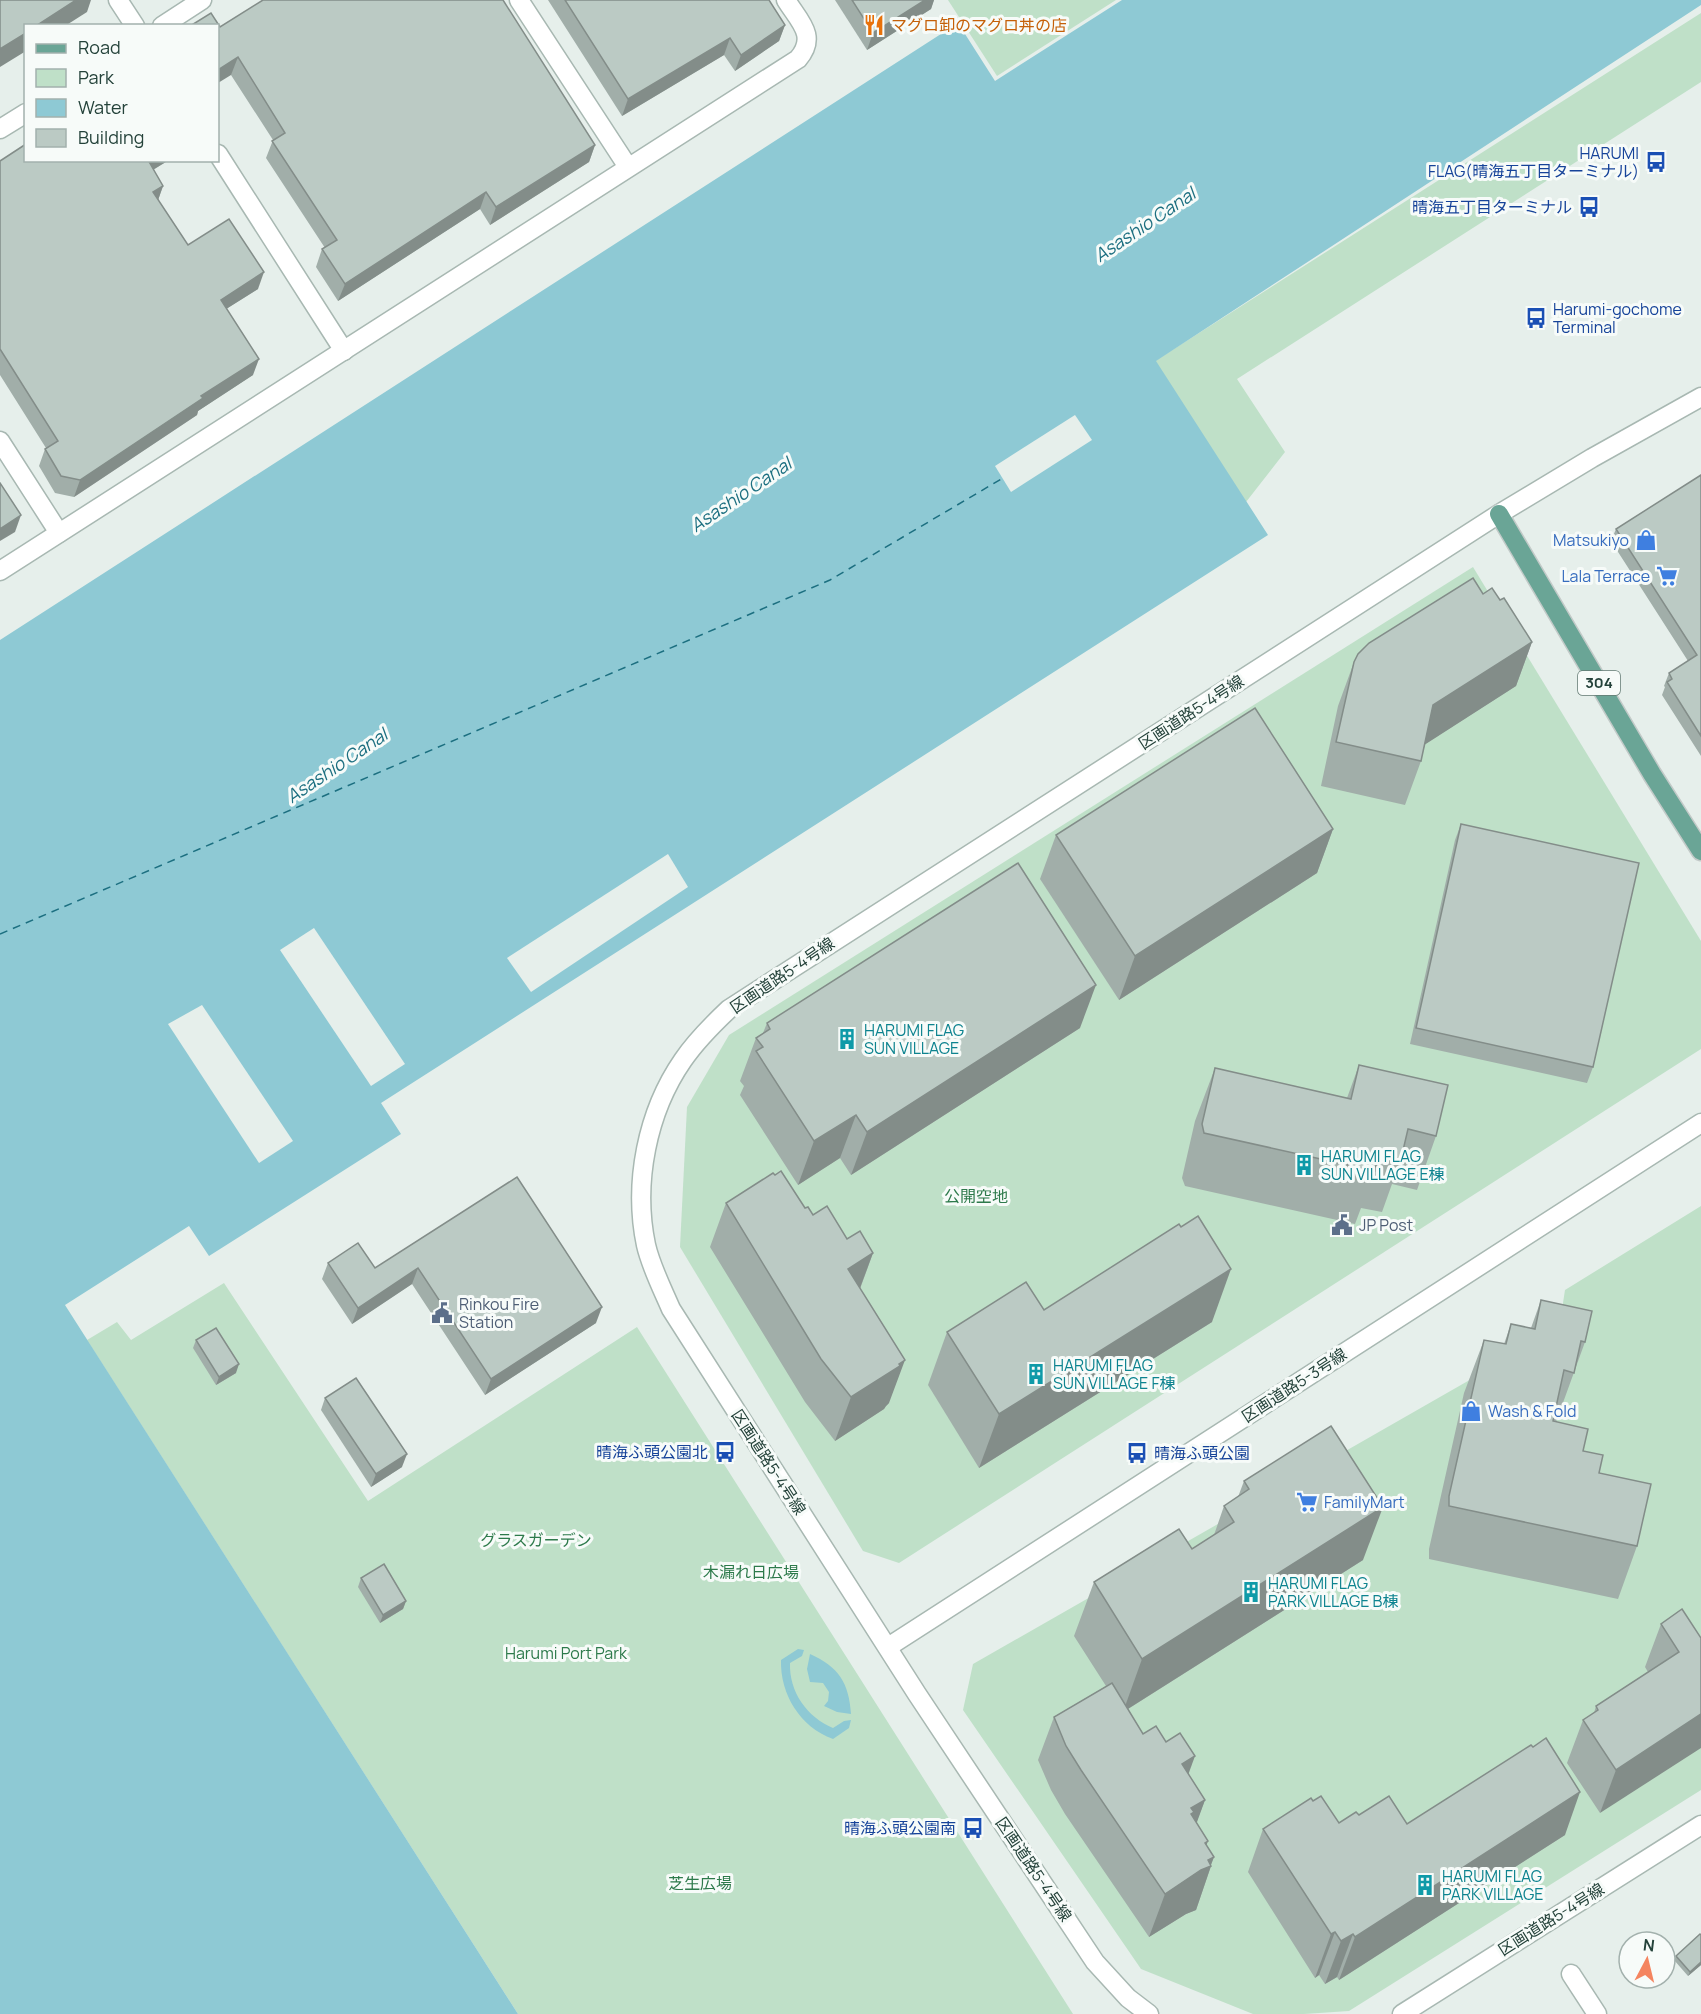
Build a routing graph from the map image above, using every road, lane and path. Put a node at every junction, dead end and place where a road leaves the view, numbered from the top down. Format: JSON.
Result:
{"nodes":[{"id":1,"x":118,"y":0,"type":"edge"},
{"id":2,"x":202,"y":0,"type":"edge"},
{"id":3,"x":519,"y":0,"type":"edge"},
{"id":4,"x":786,"y":0,"type":"edge"},
{"id":5,"x":134,"y":24,"type":"edge"},
{"id":6,"x":165,"y":24,"type":"edge"},
{"id":7,"x":24,"y":114,"type":"edge"},
{"id":8,"x":0,"y":129,"type":"edge"},
{"id":9,"x":219,"y":156,"type":"edge"},
{"id":10,"x":628,"y":167,"type":"junction"},
{"id":11,"x":344,"y":351,"type":"junction"},
{"id":12,"x":1701,"y":397,"type":"edge"},
{"id":13,"x":0,"y":441,"type":"edge"},
{"id":14,"x":1499,"y":514,"type":"junction"},
{"id":15,"x":59,"y":533,"type":"junction"},
{"id":16,"x":0,"y":571,"type":"edge"},
{"id":17,"x":1701,"y":851,"type":"edge"},
{"id":18,"x":1701,"y":1124,"type":"edge"},
{"id":19,"x":888,"y":1647,"type":"junction"},
{"id":20,"x":1701,"y":1825,"type":"edge"},
{"id":21,"x":1570,"y":1974,"type":"dead end"},
{"id":22,"x":1149,"y":2014,"type":"edge"},
{"id":23,"x":1402,"y":2014,"type":"edge"},
{"id":24,"x":1596,"y":2014,"type":"edge"}],
"edges":[{"from":1,"to":5,"type":"street"},
{"from":2,"to":6,"type":"street"},
{"from":3,"to":10,"type":"street"},
{"from":4,"to":10,"type":"street"},
{"from":7,"to":8,"type":"street"},
{"from":9,"to":11,"type":"street"},
{"from":10,"to":11,"type":"street"},
{"from":11,"to":15,"type":"street"},
{"from":12,"to":14,"type":"street","name":"区画道路5-4号線"},
{"from":13,"to":15,"type":"street"},
{"from":14,"to":17,"type":"main road","number":"304"},
{"from":14,"to":19,"type":"street","name":"区画道路5-4号線"},
{"from":15,"to":16,"type":"street"},
{"from":18,"to":19,"type":"street","name":"区画道路5-3号線"},
{"from":19,"to":22,"type":"street","name":"区画道路5-4号線"},
{"from":20,"to":23,"type":"street","name":"区画道路5-4号線"},
{"from":21,"to":24,"type":"street"}]}
